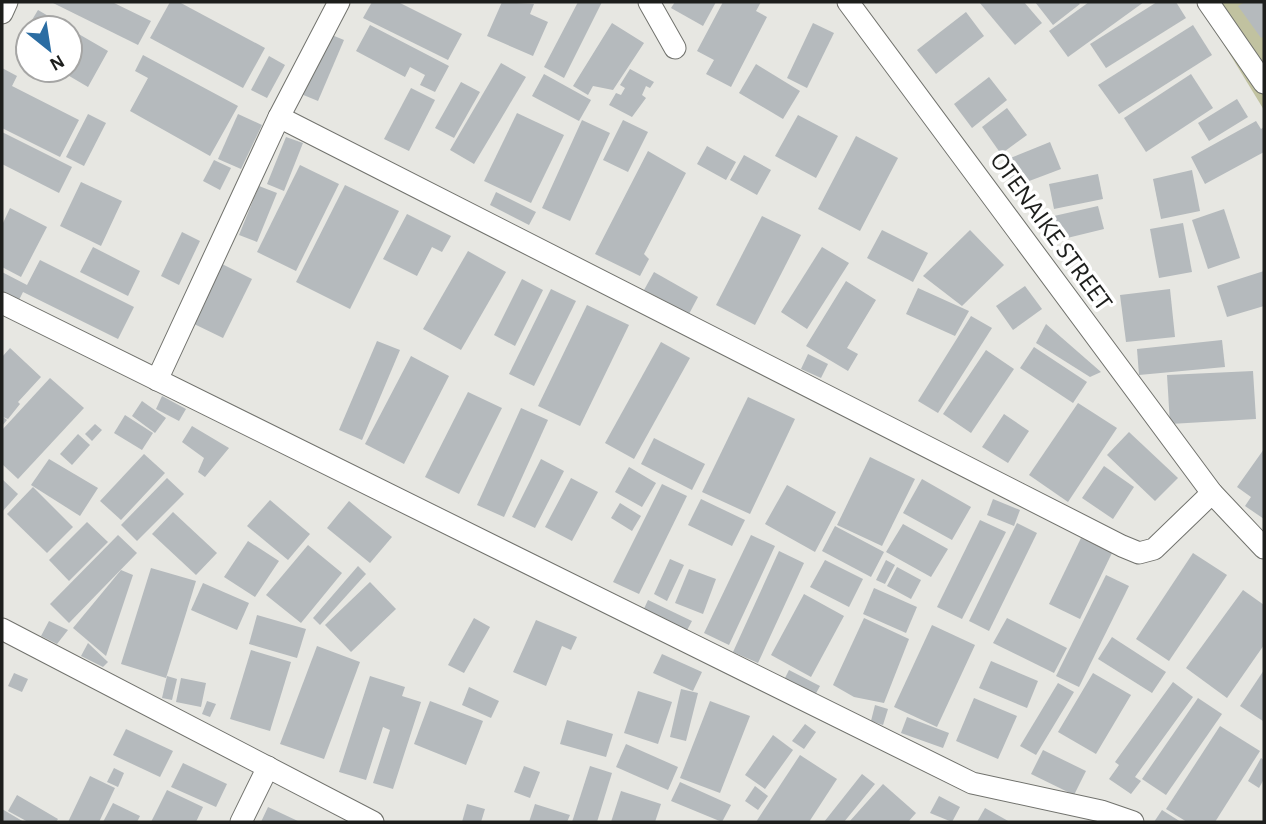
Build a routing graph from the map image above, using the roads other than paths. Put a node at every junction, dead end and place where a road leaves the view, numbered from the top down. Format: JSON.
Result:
{"nodes":[{"id":1,"x":7,"y":2,"type":"edge"},
{"id":2,"x":339,"y":2,"type":"edge"},
{"id":3,"x":649,"y":2,"type":"edge"},
{"id":4,"x":848,"y":2,"type":"edge"},
{"id":5,"x":1208,"y":2,"type":"edge"},
{"id":6,"x":2,"y":13,"type":"edge"},
{"id":7,"x":675,"y":48,"type":"dead end"},
{"id":8,"x":1264,"y":83,"type":"edge"},
{"id":9,"x":279,"y":117,"type":"junction"},
{"id":10,"x":2,"y":303,"type":"edge"},
{"id":11,"x":157,"y":380,"type":"junction"},
{"id":12,"x":1212,"y":493,"type":"junction"},
{"id":13,"x":1264,"y":548,"type":"edge"},
{"id":14,"x":3,"y":631,"type":"edge"},
{"id":15,"x":268,"y":767,"type":"junction"},
{"id":16,"x":241,"y":822,"type":"edge"},
{"id":17,"x":373,"y":822,"type":"edge"},
{"id":18,"x":1133,"y":822,"type":"edge"}],
"edges":[{"from":1,"to":6,"type":"street"},
{"from":2,"to":9,"type":"street"},
{"from":3,"to":7,"type":"street"},
{"from":4,"to":12,"type":"street","name":"OTENAIKE STREET"},
{"from":5,"to":8,"type":"street"},
{"from":9,"to":11,"type":"street"},
{"from":9,"to":12,"type":"street"},
{"from":10,"to":11,"type":"street"},
{"from":11,"to":18,"type":"street"},
{"from":12,"to":13,"type":"street","name":"OTENAIKE STREET"},
{"from":14,"to":15,"type":"street"},
{"from":15,"to":16,"type":"street"},
{"from":15,"to":17,"type":"street"}]}
